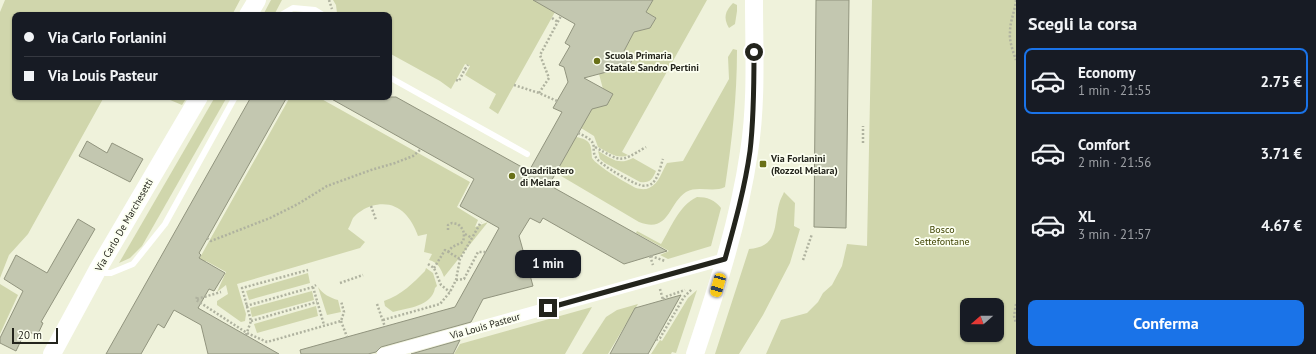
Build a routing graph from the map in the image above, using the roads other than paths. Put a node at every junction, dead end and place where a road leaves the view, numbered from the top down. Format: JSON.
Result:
{"nodes":[{"id":1,"x":257,"y":0,"type":"edge"},
{"id":2,"x":754,"y":0,"type":"edge"},
{"id":3,"x":250,"y":12,"type":"edge"},
{"id":4,"x":286,"y":12,"type":"edge"},
{"id":5,"x":318,"y":12,"type":"edge"},
{"id":6,"x":392,"y":79,"type":"edge"},
{"id":7,"x":198,"y":100,"type":"edge"},
{"id":8,"x":232,"y":100,"type":"edge"},
{"id":9,"x":527,"y":154,"type":"dead end"},
{"id":10,"x":725,"y":259,"type":"junction"},
{"id":11,"x":98,"y":269,"type":"junction"},
{"id":12,"x":52,"y":354,"type":"edge"},
{"id":13,"x":383,"y":354,"type":"edge"},
{"id":14,"x":695,"y":354,"type":"edge"}],
"edges":[{"from":1,"to":3,"type":"main road"},
{"from":2,"to":10,"type":"main road"},
{"from":4,"to":5,"type":"lane"},
{"from":6,"to":9,"type":"lane"},
{"from":7,"to":11,"type":"main road","name":"Via Carlo De Marchesetti"},
{"from":8,"to":11,"type":"lane"},
{"from":10,"to":13,"type":"street","name":"Via Louis Pasteur"},
{"from":10,"to":14,"type":"main road"},
{"from":11,"to":12,"type":"main road","name":"Via Carlo De Marchesetti"}]}
